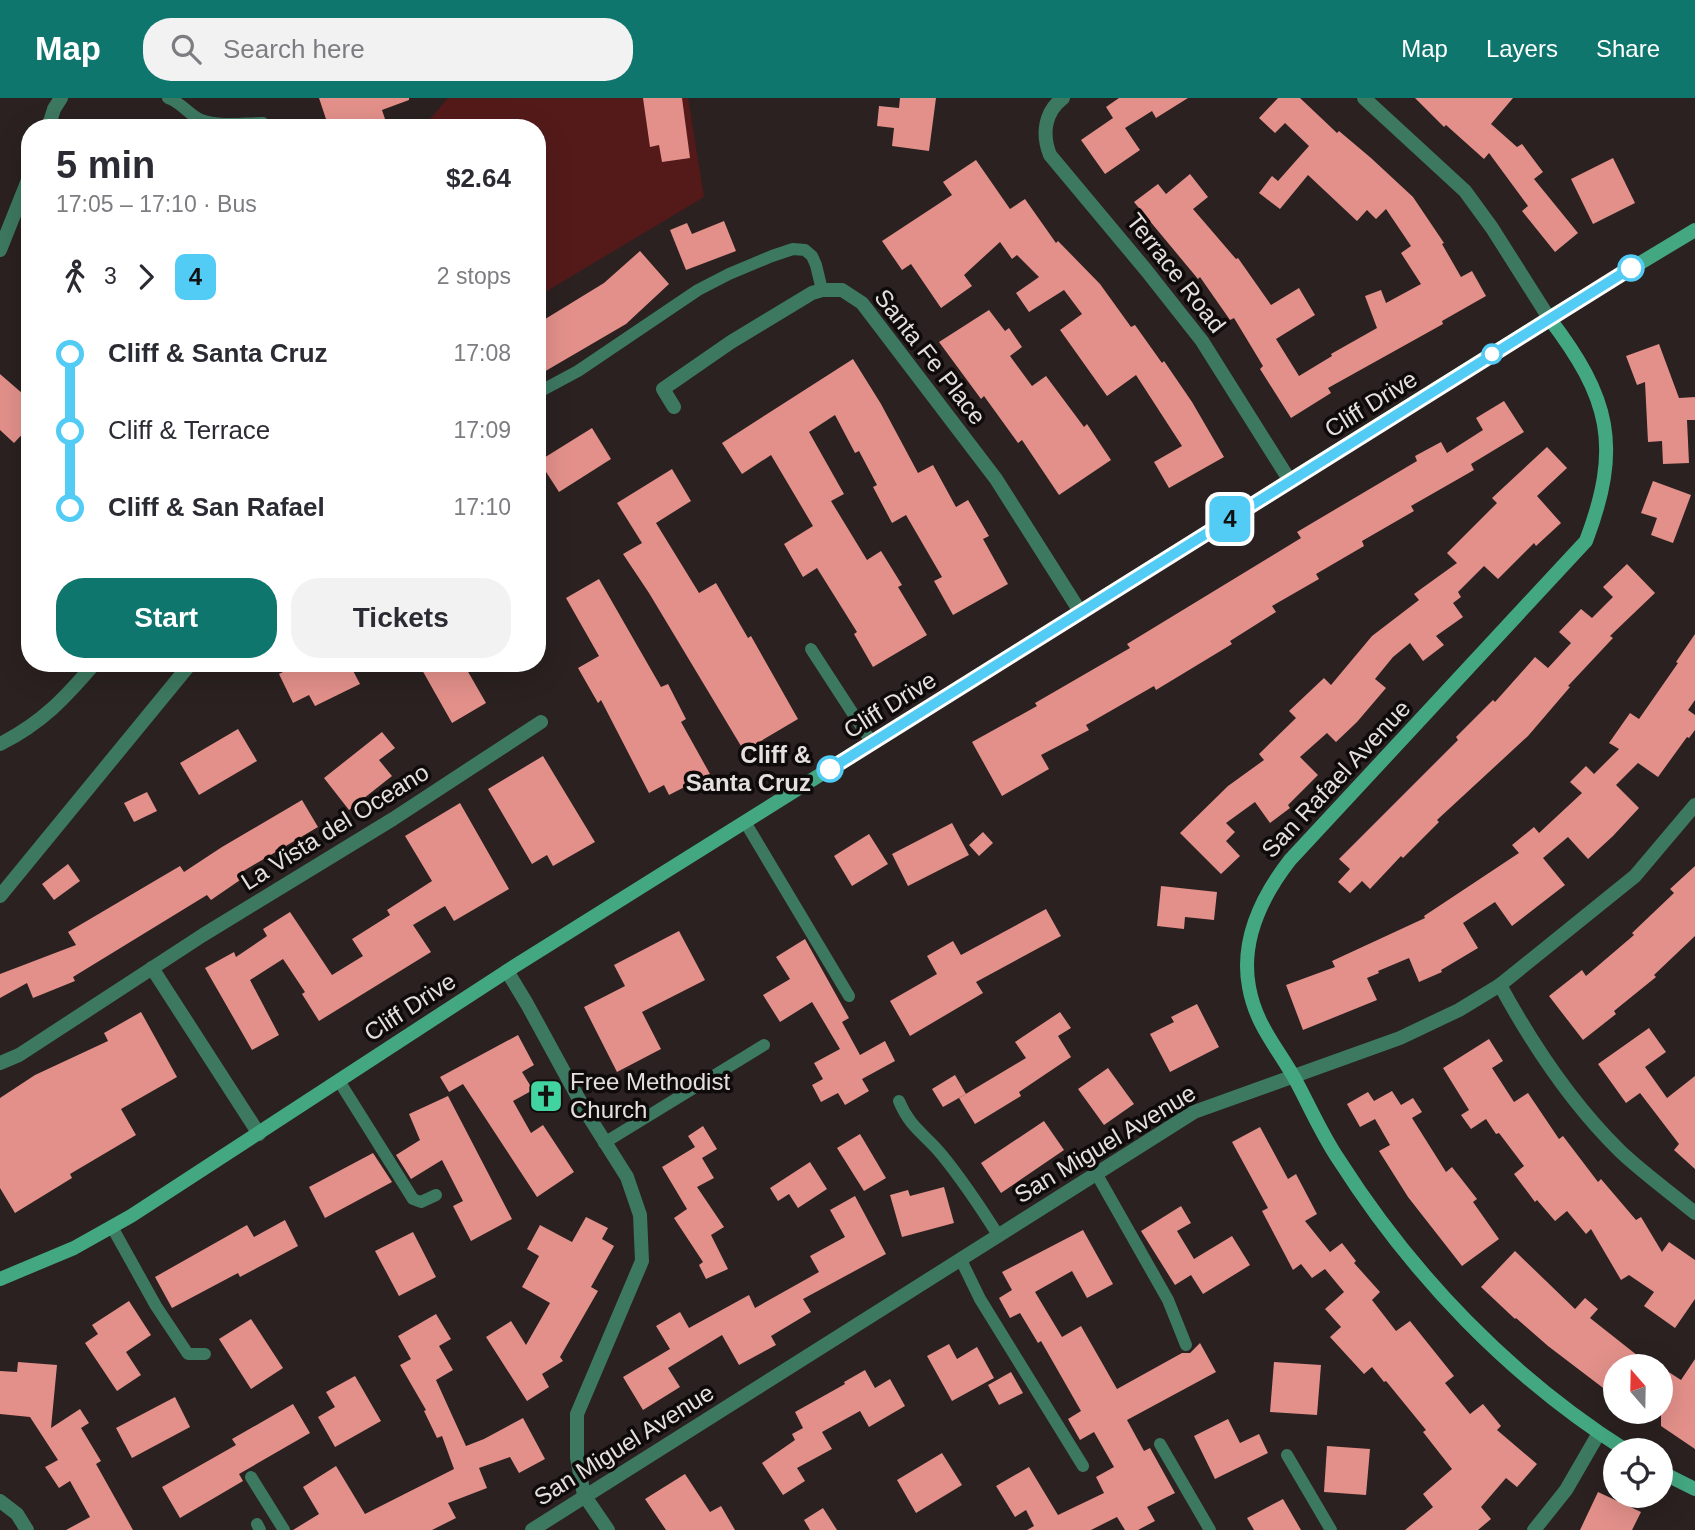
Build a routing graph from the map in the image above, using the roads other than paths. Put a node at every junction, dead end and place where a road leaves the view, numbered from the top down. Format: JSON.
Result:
{"nodes":[{"id":1,"x":61,"y":98,"type":"edge"},
{"id":2,"x":168,"y":98,"type":"edge"},
{"id":3,"x":1063,"y":98,"type":"edge"},
{"id":4,"x":1364,"y":98,"type":"edge"},
{"id":5,"x":51,"y":119,"type":"edge"},
{"id":6,"x":201,"y":119,"type":"edge"},
{"id":7,"x":21,"y":198,"type":"edge"},
{"id":8,"x":1695,"y":229,"type":"edge"},
{"id":9,"x":0,"y":250,"type":"edge"},
{"id":10,"x":822,"y":290,"type":"junction"},
{"id":11,"x":1549,"y":318,"type":"junction"},
{"id":12,"x":546,"y":388,"type":"edge"},
{"id":13,"x":674,"y":407,"type":"dead end"},
{"id":14,"x":1290,"y":481,"type":"junction"},
{"id":15,"x":1081,"y":613,"type":"junction"},
{"id":16,"x":811,"y":649,"type":"dead end"},
{"id":17,"x":87,"y":672,"type":"edge"},
{"id":18,"x":184,"y":672,"type":"edge"},
{"id":19,"x":541,"y":722,"type":"dead end"},
{"id":20,"x":872,"y":743,"type":"junction"},
{"id":21,"x":0,"y":744,"type":"edge"},
{"id":22,"x":1695,"y":805,"type":"edge"},
{"id":23,"x":745,"y":822,"type":"junction"},
{"id":24,"x":0,"y":896,"type":"edge"},
{"id":25,"x":152,"y":968,"type":"junction"},
{"id":26,"x":507,"y":971,"type":"junction"},
{"id":27,"x":1500,"y":985,"type":"junction"},
{"id":28,"x":849,"y":996,"type":"dead end"},
{"id":29,"x":764,"y":1045,"type":"dead end"},
{"id":30,"x":0,"y":1063,"type":"edge"},
{"id":31,"x":1293,"y":1076,"type":"junction"},
{"id":32,"x":339,"y":1081,"type":"junction"},
{"id":33,"x":899,"y":1101,"type":"dead end"},
{"id":34,"x":259,"y":1133,"type":"junction"},
{"id":35,"x":604,"y":1143,"type":"junction"},
{"id":36,"x":1096,"y":1173,"type":"junction"},
{"id":37,"x":436,"y":1195,"type":"dead end"},
{"id":38,"x":1695,"y":1213,"type":"edge"},
{"id":39,"x":112,"y":1227,"type":"junction"},
{"id":40,"x":998,"y":1236,"type":"junction"},
{"id":41,"x":961,"y":1260,"type":"junction"},
{"id":42,"x":0,"y":1279,"type":"edge"},
{"id":43,"x":1186,"y":1345,"type":"dead end"},
{"id":44,"x":205,"y":1354,"type":"dead end"},
{"id":45,"x":1599,"y":1433,"type":"junction"},
{"id":46,"x":1607,"y":1438,"type":"edge"},
{"id":47,"x":1160,"y":1444,"type":"dead end"},
{"id":48,"x":1287,"y":1455,"type":"dead end"},
{"id":49,"x":1083,"y":1466,"type":"dead end"},
{"id":50,"x":251,"y":1477,"type":"dead end"},
{"id":51,"x":1673,"y":1478,"type":"edge"},
{"id":52,"x":1695,"y":1489,"type":"edge"},
{"id":53,"x":584,"y":1495,"type":"junction"},
{"id":54,"x":0,"y":1501,"type":"edge"},
{"id":55,"x":25,"y":1526,"type":"edge"},
{"id":56,"x":284,"y":1530,"type":"edge"},
{"id":57,"x":532,"y":1530,"type":"edge"},
{"id":58,"x":608,"y":1530,"type":"edge"},
{"id":59,"x":1210,"y":1530,"type":"edge"},
{"id":60,"x":1331,"y":1530,"type":"edge"},
{"id":61,"x":1534,"y":1530,"type":"edge"}],
"edges":[{"from":1,"to":5,"type":"street"},
{"from":2,"to":6,"type":"lane"},
{"from":3,"to":14,"type":"street","name":"Terrace Road"},
{"from":4,"to":11,"type":"street"},
{"from":7,"to":9,"type":"street"},
{"from":8,"to":11,"type":"main road","name":"Cliff Drive"},
{"from":10,"to":12,"type":"lane"},
{"from":10,"to":13,"type":"street"},
{"from":10,"to":15,"type":"street","name":"Santa Fe Place"},
{"from":11,"to":14,"type":"main road","name":"Cliff Drive"},
{"from":11,"to":31,"type":"main road","name":"San Rafael Avenue"},
{"from":14,"to":15,"type":"main road","name":"Cliff Drive"},
{"from":15,"to":20,"type":"main road","name":"Cliff Drive"},
{"from":16,"to":20,"type":"lane"},
{"from":17,"to":21,"type":"street"},
{"from":18,"to":24,"type":"street"},
{"from":19,"to":25,"type":"street","name":"La Vista del Oceano"},
{"from":20,"to":23,"type":"main road","name":"Cliff Drive"},
{"from":22,"to":27,"type":"street","name":"San Miguel Avenue"},
{"from":23,"to":26,"type":"main road","name":"Cliff Drive"},
{"from":23,"to":28,"type":"lane"},
{"from":25,"to":30,"type":"street","name":"La Vista del Oceano"},
{"from":25,"to":34,"type":"street"},
{"from":26,"to":32,"type":"main road","name":"Cliff Drive"},
{"from":26,"to":35,"type":"street"},
{"from":27,"to":31,"type":"street","name":"San Miguel Avenue"},
{"from":27,"to":38,"type":"street"},
{"from":29,"to":35,"type":"lane"},
{"from":31,"to":36,"type":"street","name":"San Miguel Avenue"},
{"from":31,"to":45,"type":"main road","name":"San Rafael Avenue"},
{"from":32,"to":34,"type":"main road","name":"Cliff Drive"},
{"from":32,"to":37,"type":"lane"},
{"from":33,"to":40,"type":"lane"},
{"from":34,"to":39,"type":"main road","name":"Cliff Drive"},
{"from":35,"to":53,"type":"street"},
{"from":36,"to":40,"type":"street","name":"San Miguel Avenue"},
{"from":36,"to":43,"type":"lane"},
{"from":39,"to":42,"type":"main road","name":"Cliff Drive"},
{"from":39,"to":44,"type":"lane"},
{"from":40,"to":41,"type":"street","name":"San Miguel Avenue"},
{"from":41,"to":49,"type":"lane"},
{"from":41,"to":53,"type":"street","name":"San Miguel Avenue"},
{"from":45,"to":46,"type":"main road","name":"San Rafael Avenue"},
{"from":45,"to":61,"type":"street"},
{"from":47,"to":59,"type":"lane"},
{"from":48,"to":60,"type":"lane"},
{"from":50,"to":56,"type":"lane"},
{"from":51,"to":52,"type":"main road"},
{"from":53,"to":57,"type":"street","name":"San Miguel Avenue"},
{"from":53,"to":58,"type":"street"},
{"from":54,"to":55,"type":"street"}]}
